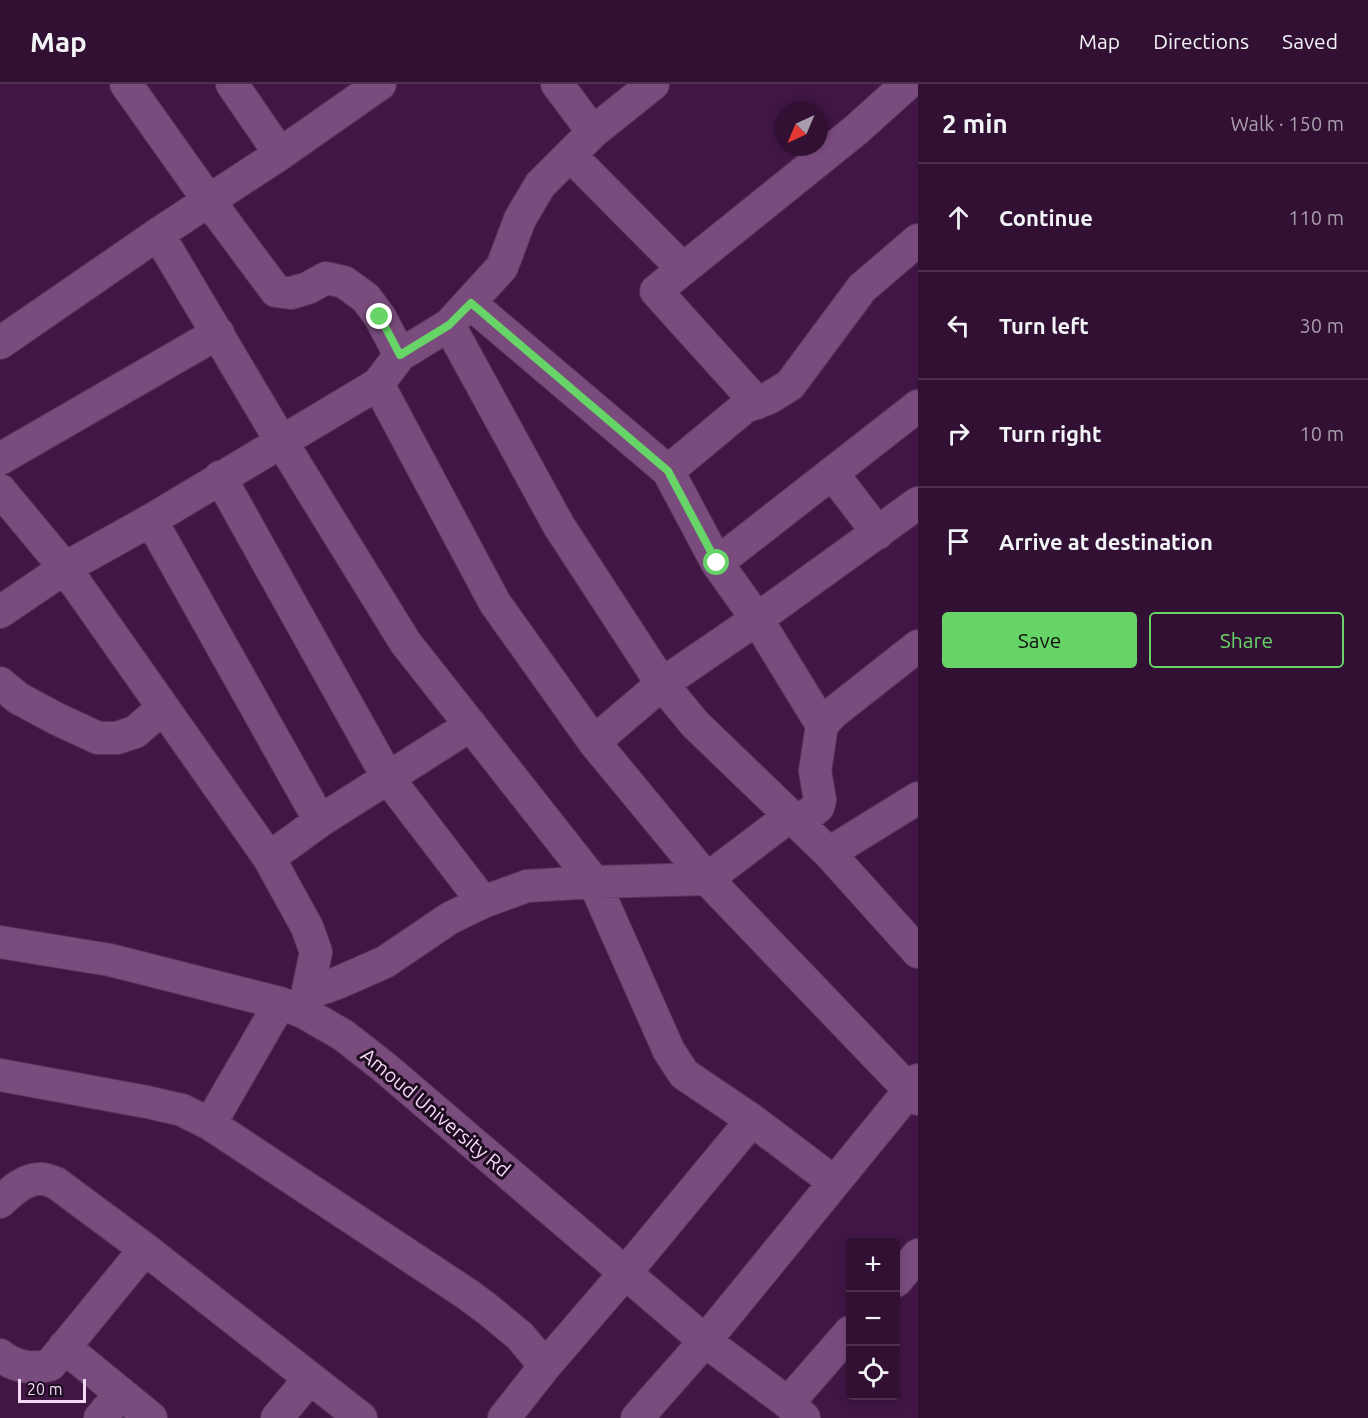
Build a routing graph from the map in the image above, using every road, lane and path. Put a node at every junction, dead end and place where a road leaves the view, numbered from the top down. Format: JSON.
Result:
{"nodes":[{"id":1,"x":126,"y":84,"type":"edge"},
{"id":2,"x":232,"y":84,"type":"edge"},
{"id":3,"x":380,"y":84,"type":"edge"},
{"id":4,"x":557,"y":84,"type":"edge"},
{"id":5,"x":653,"y":84,"type":"edge"},
{"id":6,"x":907,"y":84,"type":"edge"},
{"id":7,"x":593,"y":132,"type":"junction"},
{"id":8,"x":280,"y":154,"type":"junction"},
{"id":9,"x":570,"y":155,"type":"junction"},
{"id":10,"x":209,"y":201,"type":"junction"},
{"id":11,"x":158,"y":234,"type":"junction"},
{"id":12,"x":918,"y":240,"type":"edge"},
{"id":13,"x":683,"y":269,"type":"junction"},
{"id":14,"x":471,"y":303,"type":"junction"},
{"id":15,"x":449,"y":325,"type":"junction"},
{"id":16,"x":218,"y":333,"type":"junction"},
{"id":17,"x":0,"y":343,"type":"edge"},
{"id":18,"x":400,"y":355,"type":"junction"},
{"id":19,"x":378,"y":384,"type":"junction"},
{"id":20,"x":757,"y":403,"type":"junction"},
{"id":21,"x":918,"y":406,"type":"edge"},
{"id":22,"x":281,"y":441,"type":"junction"},
{"id":23,"x":0,"y":459,"type":"edge"},
{"id":24,"x":668,"y":471,"type":"junction"},
{"id":25,"x":832,"y":473,"type":"junction"},
{"id":26,"x":220,"y":477,"type":"junction"},
{"id":27,"x":0,"y":490,"type":"edge"},
{"id":28,"x":918,"y":503,"type":"edge"},
{"id":29,"x":151,"y":520,"type":"junction"},
{"id":30,"x":878,"y":533,"type":"junction"},
{"id":31,"x":717,"y":563,"type":"junction"},
{"id":32,"x":65,"y":568,"type":"junction"},
{"id":33,"x":0,"y":612,"type":"edge"},
{"id":34,"x":757,"y":619,"type":"junction"},
{"id":35,"x":918,"y":646,"type":"edge"},
{"id":36,"x":0,"y":683,"type":"edge"},
{"id":37,"x":662,"y":684,"type":"junction"},
{"id":38,"x":163,"y":708,"type":"junction"},
{"id":39,"x":471,"y":725,"type":"junction"},
{"id":40,"x":822,"y":725,"type":"junction"},
{"id":41,"x":594,"y":742,"type":"junction"},
{"id":42,"x":388,"y":778,"type":"junction"},
{"id":43,"x":918,"y":798,"type":"edge"},
{"id":44,"x":790,"y":816,"type":"junction"},
{"id":45,"x":320,"y":821,"type":"junction"},
{"id":46,"x":829,"y":853,"type":"junction"},
{"id":47,"x":269,"y":858,"type":"junction"},
{"id":48,"x":707,"y":879,"type":"junction"},
{"id":49,"x":594,"y":882,"type":"junction"},
{"id":50,"x":483,"y":902,"type":"junction"},
{"id":51,"x":913,"y":938,"type":"edge"},
{"id":52,"x":0,"y":942,"type":"edge"},
{"id":53,"x":297,"y":1002,"type":"junction"},
{"id":54,"x":0,"y":1075,"type":"edge"},
{"id":55,"x":915,"y":1090,"type":"edge"},
{"id":56,"x":752,"y":1120,"type":"junction"},
{"id":57,"x":210,"y":1124,"type":"junction"},
{"id":58,"x":834,"y":1182,"type":"junction"},
{"id":59,"x":0,"y":1202,"type":"edge"},
{"id":60,"x":145,"y":1249,"type":"junction"},
{"id":61,"x":918,"y":1255,"type":"edge"},
{"id":62,"x":626,"y":1272,"type":"junction"},
{"id":63,"x":900,"y":1276,"type":"edge"},
{"id":64,"x":846,"y":1338,"type":"edge"},
{"id":65,"x":705,"y":1341,"type":"junction"},
{"id":66,"x":64,"y":1347,"type":"junction"},
{"id":67,"x":2,"y":1362,"type":"edge"},
{"id":68,"x":545,"y":1366,"type":"junction"},
{"id":69,"x":310,"y":1377,"type":"junction"},
{"id":70,"x":121,"y":1393,"type":"junction"},
{"id":71,"x":796,"y":1410,"type":"edge"},
{"id":72,"x":100,"y":1418,"type":"edge"},
{"id":73,"x":151,"y":1418,"type":"edge"},
{"id":74,"x":277,"y":1418,"type":"edge"},
{"id":75,"x":361,"y":1418,"type":"edge"},
{"id":76,"x":504,"y":1418,"type":"edge"},
{"id":77,"x":637,"y":1418,"type":"edge"}],
"edges":[{"from":1,"to":10,"type":"street"},
{"from":2,"to":8,"type":"street"},
{"from":3,"to":8,"type":"street"},
{"from":4,"to":7,"type":"street"},
{"from":5,"to":7,"type":"street"},
{"from":6,"to":13,"type":"street"},
{"from":7,"to":9,"type":"street"},
{"from":8,"to":10,"type":"street"},
{"from":9,"to":13,"type":"street"},
{"from":9,"to":14,"type":"street"},
{"from":10,"to":11,"type":"street"},
{"from":10,"to":18,"type":"street"},
{"from":11,"to":16,"type":"street"},
{"from":11,"to":17,"type":"street"},
{"from":12,"to":20,"type":"street"},
{"from":13,"to":20,"type":"street"},
{"from":14,"to":15,"type":"street"},
{"from":14,"to":24,"type":"street"},
{"from":15,"to":18,"type":"street"},
{"from":15,"to":37,"type":"street"},
{"from":16,"to":22,"type":"street"},
{"from":16,"to":23,"type":"street"},
{"from":18,"to":19,"type":"street"},
{"from":19,"to":22,"type":"street"},
{"from":19,"to":41,"type":"street"},
{"from":20,"to":24,"type":"street"},
{"from":21,"to":25,"type":"street"},
{"from":22,"to":26,"type":"street"},
{"from":22,"to":39,"type":"street"},
{"from":24,"to":31,"type":"street"},
{"from":25,"to":30,"type":"street"},
{"from":25,"to":31,"type":"street"},
{"from":26,"to":29,"type":"street"},
{"from":26,"to":42,"type":"street"},
{"from":27,"to":32,"type":"street"},
{"from":28,"to":30,"type":"street"},
{"from":29,"to":32,"type":"street"},
{"from":29,"to":45,"type":"street"},
{"from":30,"to":34,"type":"street"},
{"from":31,"to":34,"type":"street"},
{"from":32,"to":33,"type":"street"},
{"from":32,"to":38,"type":"street"},
{"from":34,"to":37,"type":"street"},
{"from":34,"to":40,"type":"street"},
{"from":35,"to":40,"type":"street"},
{"from":36,"to":38,"type":"street"},
{"from":37,"to":41,"type":"street"},
{"from":37,"to":44,"type":"street"},
{"from":38,"to":47,"type":"street"},
{"from":39,"to":42,"type":"street"},
{"from":39,"to":49,"type":"street"},
{"from":40,"to":44,"type":"street"},
{"from":41,"to":48,"type":"street"},
{"from":42,"to":45,"type":"street"},
{"from":42,"to":50,"type":"street"},
{"from":43,"to":46,"type":"street"},
{"from":44,"to":46,"type":"street"},
{"from":44,"to":48,"type":"street"},
{"from":45,"to":47,"type":"street"},
{"from":46,"to":51,"type":"street"},
{"from":47,"to":53,"type":"street"},
{"from":48,"to":49,"type":"street"},
{"from":48,"to":55,"type":"street"},
{"from":49,"to":50,"type":"street"},
{"from":49,"to":56,"type":"street"},
{"from":50,"to":53,"type":"street"},
{"from":52,"to":53,"type":"street","name":"Amoud University Rd"},
{"from":53,"to":57,"type":"street"},
{"from":53,"to":62,"type":"street","name":"Amoud University Rd"},
{"from":54,"to":57,"type":"street"},
{"from":55,"to":58,"type":"street"},
{"from":56,"to":58,"type":"street"},
{"from":56,"to":62,"type":"street"},
{"from":57,"to":68,"type":"street"},
{"from":58,"to":65,"type":"street"},
{"from":59,"to":60,"type":"street"},
{"from":60,"to":66,"type":"street"},
{"from":60,"to":69,"type":"street"},
{"from":61,"to":63,"type":"street"},
{"from":62,"to":65,"type":"street","name":"Amoud University Rd"},
{"from":62,"to":68,"type":"street"},
{"from":64,"to":71,"type":"street"},
{"from":65,"to":71,"type":"street","name":"Amoud University Rd"},
{"from":65,"to":77,"type":"street"},
{"from":66,"to":67,"type":"street"},
{"from":66,"to":70,"type":"street"},
{"from":68,"to":76,"type":"street"},
{"from":69,"to":74,"type":"street"},
{"from":69,"to":75,"type":"street"},
{"from":70,"to":72,"type":"street"},
{"from":70,"to":73,"type":"street"}]}
